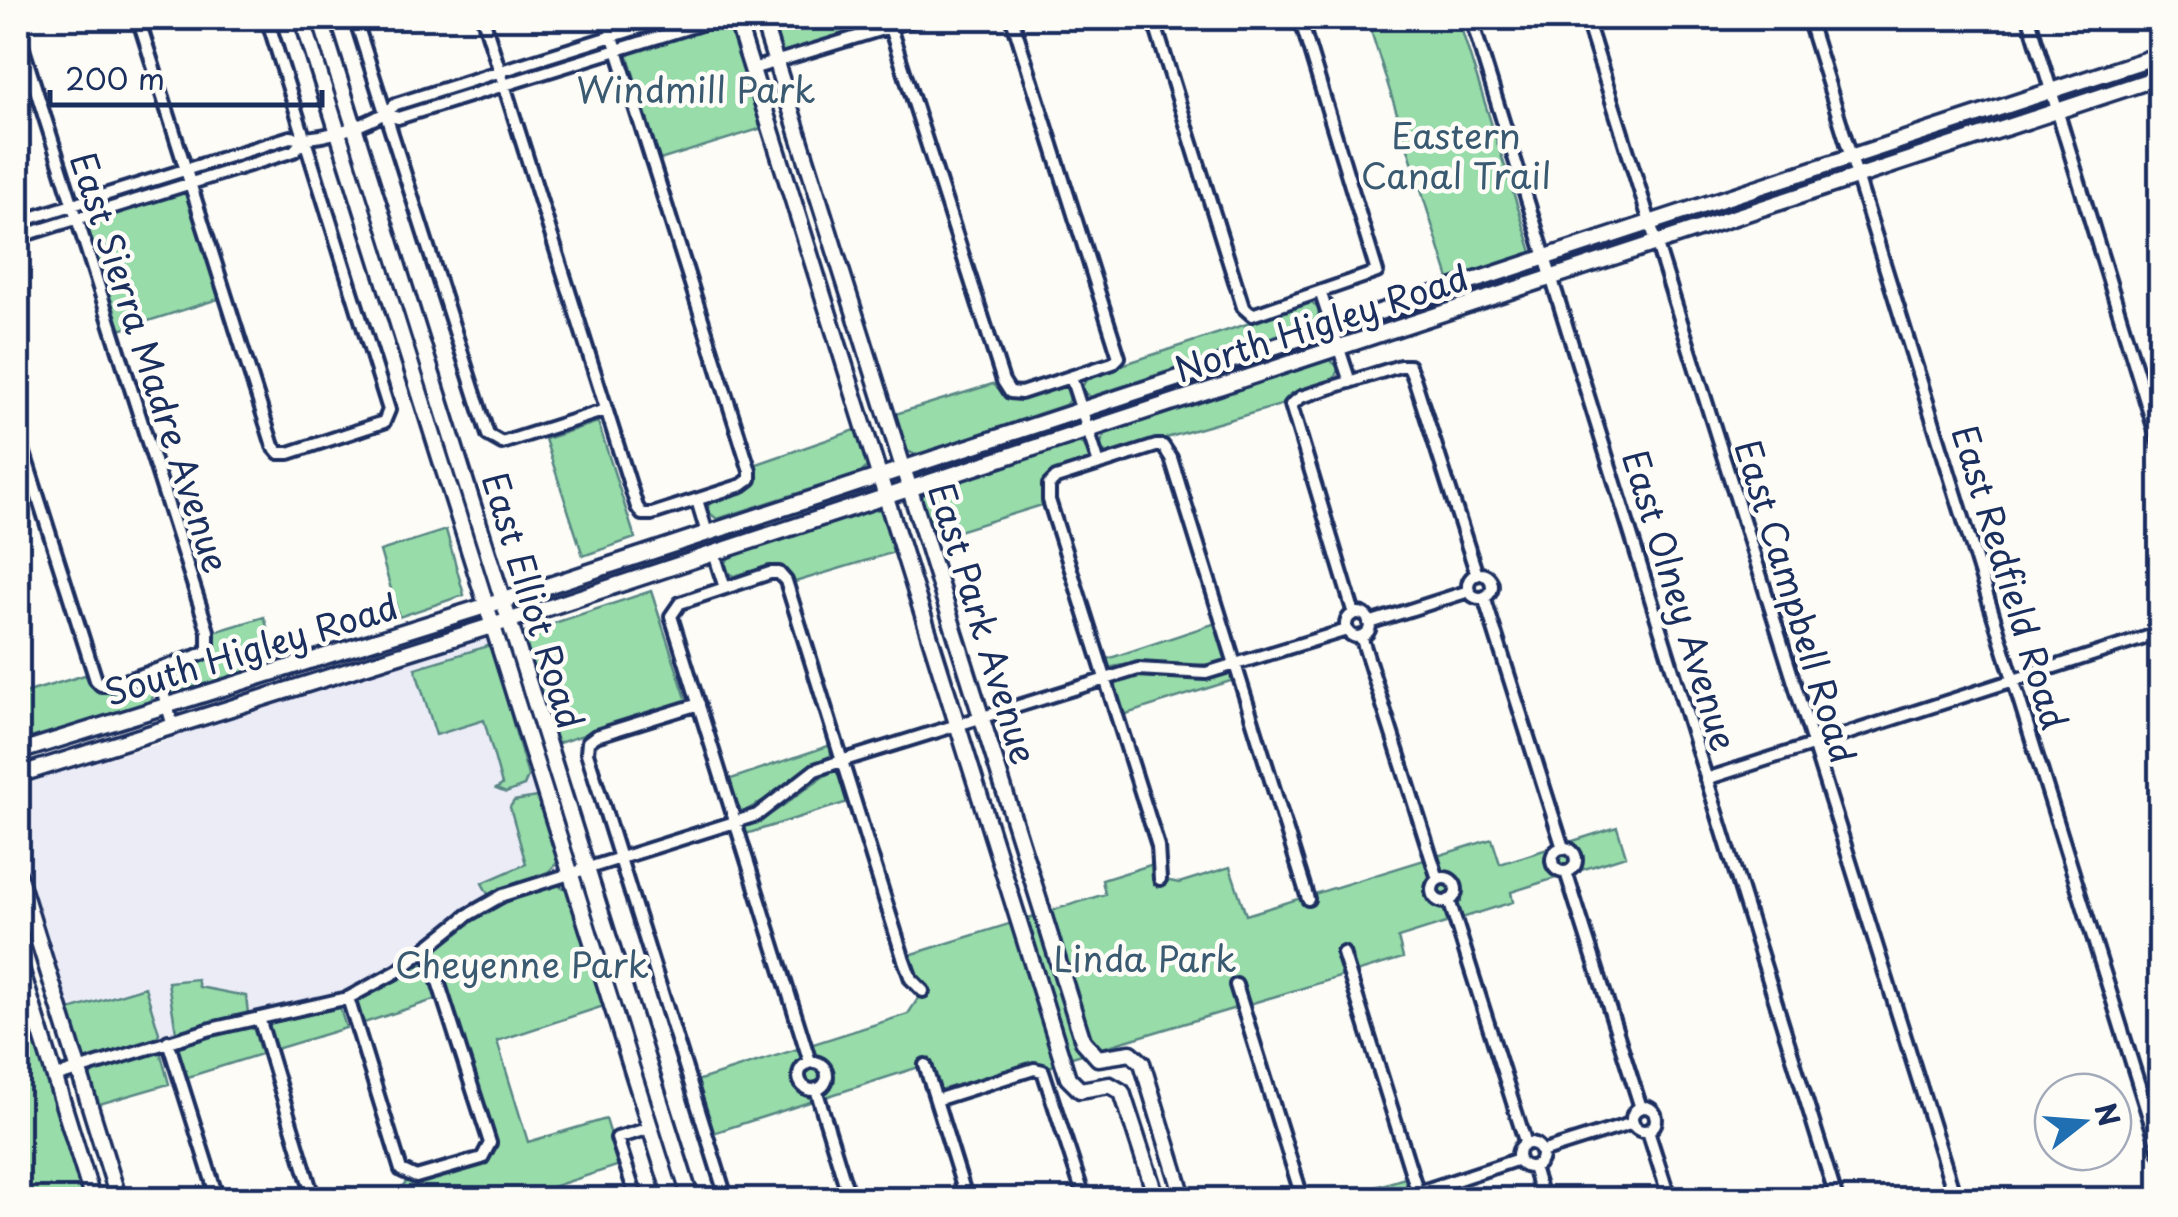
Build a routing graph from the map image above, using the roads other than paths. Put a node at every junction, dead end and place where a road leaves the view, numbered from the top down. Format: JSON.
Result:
{"nodes":[{"id":1,"x":138,"y":18,"type":"edge"},
{"id":2,"x":266,"y":18,"type":"edge"},
{"id":3,"x":302,"y":18,"type":"edge"},
{"id":4,"x":320,"y":18,"type":"edge"},
{"id":5,"x":355,"y":18,"type":"edge"},
{"id":6,"x":482,"y":18,"type":"edge"},
{"id":7,"x":607,"y":18,"type":"edge"},
{"id":8,"x":670,"y":18,"type":"edge"},
{"id":9,"x":720,"y":18,"type":"edge"},
{"id":10,"x":736,"y":18,"type":"edge"},
{"id":11,"x":762,"y":18,"type":"edge"},
{"id":12,"x":919,"y":18,"type":"edge"},
{"id":13,"x":1012,"y":18,"type":"edge"},
{"id":14,"x":1153,"y":18,"type":"edge"},
{"id":15,"x":1300,"y":18,"type":"edge"},
{"id":16,"x":1470,"y":18,"type":"edge"},
{"id":17,"x":1586,"y":18,"type":"edge"},
{"id":18,"x":1808,"y":18,"type":"edge"},
{"id":19,"x":2030,"y":18,"type":"edge"},
{"id":20,"x":888,"y":22,"type":"edge"},
{"id":21,"x":18,"y":33,"type":"edge"},
{"id":22,"x":612,"y":36,"type":"junction"},
{"id":23,"x":617,"y":49,"type":"junction"},
{"id":24,"x":2160,"y":55,"type":"edge"},
{"id":25,"x":776,"y":62,"type":"junction"},
{"id":26,"x":752,"y":69,"type":"junction"},
{"id":27,"x":500,"y":72,"type":"junction"},
{"id":28,"x":2160,"y":77,"type":"edge"},
{"id":29,"x":504,"y":84,"type":"junction"},
{"id":30,"x":2052,"y":91,"type":"junction"},
{"id":31,"x":2059,"y":111,"type":"junction"},
{"id":32,"x":385,"y":114,"type":"junction"},
{"id":33,"x":345,"y":127,"type":"junction"},
{"id":34,"x":305,"y":139,"type":"junction"},
{"id":35,"x":1852,"y":156,"type":"junction"},
{"id":36,"x":185,"y":170,"type":"junction"},
{"id":37,"x":1858,"y":176,"type":"junction"},
{"id":38,"x":189,"y":183,"type":"junction"},
{"id":39,"x":72,"y":206,"type":"junction"},
{"id":40,"x":76,"y":219,"type":"junction"},
{"id":41,"x":18,"y":222,"type":"edge"},
{"id":42,"x":1650,"y":223,"type":"junction"},
{"id":43,"x":18,"y":237,"type":"edge"},
{"id":44,"x":1657,"y":243,"type":"junction"},
{"id":45,"x":1546,"y":257,"type":"junction"},
{"id":46,"x":1552,"y":278,"type":"junction"},
{"id":47,"x":1321,"y":294,"type":"junction"},
{"id":48,"x":1332,"y":327,"type":"junction"},
{"id":49,"x":1338,"y":347,"type":"junction"},
{"id":50,"x":1072,"y":377,"type":"junction"},
{"id":51,"x":1350,"y":382,"type":"junction"},
{"id":52,"x":606,"y":410,"type":"junction"},
{"id":53,"x":1082,"y":410,"type":"junction"},
{"id":54,"x":1088,"y":430,"type":"junction"},
{"id":55,"x":18,"y":434,"type":"edge"},
{"id":56,"x":2160,"y":447,"type":"edge"},
{"id":57,"x":1099,"y":464,"type":"junction"},
{"id":58,"x":904,"y":469,"type":"junction"},
{"id":59,"x":879,"y":477,"type":"junction"},
{"id":60,"x":910,"y":488,"type":"junction"},
{"id":61,"x":886,"y":496,"type":"junction"},
{"id":62,"x":697,"y":500,"type":"junction"},
{"id":63,"x":707,"y":534,"type":"junction"},
{"id":64,"x":714,"y":553,"type":"junction"},
{"id":65,"x":1477,"y":575,"type":"junction"},
{"id":66,"x":725,"y":588,"type":"junction"},
{"id":67,"x":1469,"y":590,"type":"junction"},
{"id":68,"x":1484,"y":597,"type":"junction"},
{"id":69,"x":502,"y":601,"type":"junction"},
{"id":70,"x":486,"y":606,"type":"junction"},
{"id":71,"x":1354,"y":614,"type":"junction"},
{"id":72,"x":501,"y":623,"type":"junction"},
{"id":73,"x":1370,"y":623,"type":"junction"},
{"id":74,"x":1347,"y":630,"type":"junction"},
{"id":75,"x":2160,"y":633,"type":"edge"},
{"id":76,"x":1361,"y":636,"type":"junction"},
{"id":77,"x":1235,"y":664,"type":"junction"},
{"id":78,"x":157,"y":672,"type":"junction"},
{"id":79,"x":1105,"y":678,"type":"junction"},
{"id":80,"x":2012,"y":678,"type":"junction"},
{"id":81,"x":699,"y":704,"type":"junction"},
{"id":82,"x":167,"y":706,"type":"junction"},
{"id":83,"x":982,"y":716,"type":"junction"},
{"id":84,"x":957,"y":724,"type":"junction"},
{"id":85,"x":173,"y":726,"type":"junction"},
{"id":86,"x":1813,"y":745,"type":"junction"},
{"id":87,"x":18,"y":752,"type":"edge"},
{"id":88,"x":842,"y":761,"type":"junction"},
{"id":89,"x":18,"y":775,"type":"edge"},
{"id":90,"x":1706,"y":779,"type":"junction"},
{"id":91,"x":736,"y":822,"type":"junction"},
{"id":92,"x":620,"y":858,"type":"junction"},
{"id":93,"x":587,"y":868,"type":"junction"},
{"id":94,"x":571,"y":873,"type":"junction"},
{"id":95,"x":18,"y":874,"type":"edge"},
{"id":96,"x":1160,"y":879,"type":"dead end"},
{"id":97,"x":1308,"y":899,"type":"dead end"},
{"id":98,"x":427,"y":948,"type":"junction"},
{"id":99,"x":1343,"y":952,"type":"dead end"},
{"id":100,"x":18,"y":959,"type":"edge"},
{"id":101,"x":1236,"y":986,"type":"dead end"},
{"id":102,"x":923,"y":991,"type":"dead end"},
{"id":103,"x":348,"y":998,"type":"junction"},
{"id":104,"x":259,"y":1018,"type":"junction"},
{"id":105,"x":168,"y":1042,"type":"junction"},
{"id":106,"x":810,"y":1062,"type":"junction"},
{"id":107,"x":926,"y":1065,"type":"dead end"},
{"id":108,"x":79,"y":1070,"type":"junction"},
{"id":109,"x":55,"y":1077,"type":"junction"},
{"id":110,"x":816,"y":1089,"type":"junction"},
{"id":111,"x":936,"y":1100,"type":"junction"},
{"id":112,"x":1641,"y":1108,"type":"junction"},
{"id":113,"x":1633,"y":1123,"type":"junction"},
{"id":114,"x":650,"y":1128,"type":"junction"},
{"id":115,"x":1648,"y":1130,"type":"junction"},
{"id":116,"x":1526,"y":1144,"type":"junction"},
{"id":117,"x":1541,"y":1152,"type":"junction"},
{"id":118,"x":2160,"y":1153,"type":"edge"},
{"id":119,"x":1519,"y":1159,"type":"junction"},
{"id":120,"x":1533,"y":1167,"type":"junction"},
{"id":121,"x":1419,"y":1195,"type":"edge"},
{"id":122,"x":93,"y":1200,"type":"edge"},
{"id":123,"x":119,"y":1200,"type":"edge"},
{"id":124,"x":218,"y":1200,"type":"edge"},
{"id":125,"x":314,"y":1200,"type":"edge"},
{"id":126,"x":637,"y":1200,"type":"edge"},
{"id":127,"x":673,"y":1200,"type":"edge"},
{"id":128,"x":691,"y":1200,"type":"edge"},
{"id":129,"x":727,"y":1200,"type":"edge"},
{"id":130,"x":850,"y":1200,"type":"edge"},
{"id":131,"x":968,"y":1200,"type":"edge"},
{"id":132,"x":1085,"y":1200,"type":"edge"},
{"id":133,"x":1157,"y":1200,"type":"edge"},
{"id":134,"x":1184,"y":1200,"type":"edge"},
{"id":135,"x":1303,"y":1200,"type":"edge"},
{"id":136,"x":1395,"y":1200,"type":"edge"},
{"id":137,"x":1543,"y":1200,"type":"edge"},
{"id":138,"x":1670,"y":1200,"type":"edge"},
{"id":139,"x":1836,"y":1200,"type":"edge"},
{"id":140,"x":1956,"y":1200,"type":"edge"}],
"edges":[{"from":1,"to":36,"type":"street"},
{"from":2,"to":34,"type":"street"},
{"from":3,"to":33,"type":"main road","name":"East Elliot Road"},
{"from":4,"to":33,"type":"main road","name":"East Elliot Road"},
{"from":5,"to":32,"type":"street"},
{"from":6,"to":27,"type":"street"},
{"from":7,"to":22,"type":"street"},
{"from":8,"to":22,"type":"street"},
{"from":9,"to":23,"type":"street"},
{"from":10,"to":26,"type":"main road","name":"East Park Avenue"},
{"from":11,"to":25,"type":"main road","name":"East Park Avenue"},
{"from":12,"to":20,"type":"street"},
{"from":13,"to":50,"type":"street"},
{"from":14,"to":47,"type":"street"},
{"from":15,"to":47,"type":"street"},
{"from":16,"to":45,"type":"street","name":"East Olney Avenue"},
{"from":17,"to":42,"type":"street","name":"East Campbell Road"},
{"from":18,"to":35,"type":"street","name":"East Redfield Road"},
{"from":19,"to":30,"type":"street"},
{"from":20,"to":25,"type":"street"},
{"from":20,"to":50,"type":"street"},
{"from":21,"to":39,"type":"street","name":"East Sierra Madre Avenue"},
{"from":22,"to":23,"type":"street"},
{"from":22,"to":27,"type":"street"},
{"from":23,"to":29,"type":"street"},
{"from":23,"to":62,"type":"street"},
{"from":24,"to":30,"type":"main road","name":"North Higley Road"},
{"from":25,"to":26,"type":"street"},
{"from":25,"to":58,"type":"main road","name":"East Park Avenue"},
{"from":26,"to":59,"type":"main road","name":"East Park Avenue"},
{"from":27,"to":29,"type":"street"},
{"from":27,"to":32,"type":"street"},
{"from":28,"to":31,"type":"main road","name":"North Higley Road"},
{"from":29,"to":32,"type":"street"},
{"from":29,"to":52,"type":"street"},
{"from":30,"to":31,"type":"street"},
{"from":30,"to":35,"type":"main road","name":"North Higley Road"},
{"from":31,"to":37,"type":"main road","name":"North Higley Road"},
{"from":31,"to":56,"type":"street"},
{"from":32,"to":33,"type":"street"},
{"from":32,"to":52,"type":"street"},
{"from":33,"to":34,"type":"street"},
{"from":33,"to":69,"type":"main road","name":"East Elliot Road"},
{"from":33,"to":70,"type":"main road","name":"East Elliot Road"},
{"from":34,"to":36,"type":"street"},
{"from":34,"to":38,"type":"street"},
{"from":34,"to":38,"type":"street"},
{"from":35,"to":37,"type":"street","name":"East Redfield Road"},
{"from":35,"to":42,"type":"main road","name":"North Higley Road"},
{"from":36,"to":38,"type":"street"},
{"from":36,"to":39,"type":"street"},
{"from":37,"to":44,"type":"main road","name":"North Higley Road"},
{"from":37,"to":80,"type":"street","name":"East Redfield Road"},
{"from":38,"to":40,"type":"street"},
{"from":39,"to":40,"type":"street","name":"East Sierra Madre Avenue"},
{"from":39,"to":41,"type":"street"},
{"from":40,"to":43,"type":"street"},
{"from":40,"to":78,"type":"street","name":"East Sierra Madre Avenue"},
{"from":42,"to":44,"type":"street","name":"East Campbell Road"},
{"from":42,"to":45,"type":"main road","name":"North Higley Road"},
{"from":44,"to":46,"type":"main road","name":"North Higley Road"},
{"from":44,"to":86,"type":"street","name":"East Campbell Road"},
{"from":45,"to":46,"type":"street","name":"East Olney Avenue"},
{"from":45,"to":48,"type":"main road","name":"North Higley Road"},
{"from":46,"to":49,"type":"main road","name":"North Higley Road"},
{"from":46,"to":90,"type":"street","name":"East Olney Avenue"},
{"from":47,"to":48,"type":"street"},
{"from":48,"to":49,"type":"street"},
{"from":48,"to":53,"type":"main road","name":"North Higley Road"},
{"from":49,"to":51,"type":"street"},
{"from":49,"to":54,"type":"main road","name":"North Higley Road"},
{"from":50,"to":53,"type":"street"},
{"from":51,"to":65,"type":"street"},
{"from":51,"to":71,"type":"street"},
{"from":52,"to":62,"type":"street"},
{"from":53,"to":54,"type":"street"},
{"from":53,"to":58,"type":"main road","name":"North Higley Road"},
{"from":54,"to":57,"type":"street"},
{"from":54,"to":60,"type":"main road","name":"North Higley Road"},
{"from":55,"to":78,"type":"street"},
{"from":57,"to":77,"type":"street"},
{"from":57,"to":79,"type":"street"},
{"from":58,"to":59,"type":"main road","name":"North Higley Road"},
{"from":58,"to":60,"type":"main road","name":"East Park Avenue"},
{"from":59,"to":61,"type":"main road","name":"East Park Avenue"},
{"from":59,"to":63,"type":"main road","name":"North Higley Road"},
{"from":60,"to":61,"type":"main road","name":"North Higley Road"},
{"from":60,"to":83,"type":"main road","name":"East Park Avenue"},
{"from":61,"to":64,"type":"main road","name":"North Higley Road"},
{"from":61,"to":84,"type":"main road","name":"East Park Avenue"},
{"from":62,"to":63,"type":"street"},
{"from":63,"to":69,"type":"main road","name":"North Higley Road"},
{"from":64,"to":66,"type":"street"},
{"from":64,"to":72,"type":"main road","name":"North Higley Road"},
{"from":65,"to":67,"type":"street"},
{"from":65,"to":68,"type":"street"},
{"from":66,"to":81,"type":"street"},
{"from":66,"to":88,"type":"street"},
{"from":67,"to":68,"type":"street"},
{"from":67,"to":73,"type":"street"},
{"from":68,"to":112,"type":"street"},
{"from":69,"to":70,"type":"main road","name":"South Higley Road"},
{"from":69,"to":72,"type":"main road","name":"East Elliot Road"},
{"from":70,"to":72,"type":"main road","name":"East Elliot Road"},
{"from":70,"to":82,"type":"main road","name":"South Higley Road"},
{"from":71,"to":73,"type":"street"},
{"from":71,"to":74,"type":"street"},
{"from":72,"to":85,"type":"main road","name":"South Higley Road"},
{"from":72,"to":93,"type":"main road","name":"East Elliot Road"},
{"from":72,"to":94,"type":"main road","name":"East Elliot Road"},
{"from":73,"to":76,"type":"street"},
{"from":74,"to":76,"type":"street"},
{"from":74,"to":77,"type":"street"},
{"from":75,"to":80,"type":"street"},
{"from":76,"to":116,"type":"street"},
{"from":77,"to":79,"type":"street"},
{"from":77,"to":97,"type":"street"},
{"from":78,"to":82,"type":"street"},
{"from":79,"to":83,"type":"street"},
{"from":79,"to":96,"type":"street"},
{"from":80,"to":86,"type":"street"},
{"from":80,"to":118,"type":"street","name":"East Redfield Road"},
{"from":81,"to":91,"type":"street"},
{"from":81,"to":92,"type":"street"},
{"from":82,"to":85,"type":"street"},
{"from":82,"to":87,"type":"main road","name":"South Higley Road"},
{"from":83,"to":84,"type":"street"},
{"from":83,"to":134,"type":"main road","name":"East Park Avenue"},
{"from":84,"to":88,"type":"street"},
{"from":84,"to":133,"type":"main road","name":"East Park Avenue"},
{"from":85,"to":89,"type":"main road","name":"South Higley Road"},
{"from":86,"to":90,"type":"street"},
{"from":86,"to":140,"type":"street","name":"East Campbell Road"},
{"from":88,"to":91,"type":"street"},
{"from":88,"to":102,"type":"street"},
{"from":90,"to":139,"type":"street","name":"East Olney Avenue"},
{"from":91,"to":92,"type":"street"},
{"from":91,"to":106,"type":"street"},
{"from":92,"to":93,"type":"street"},
{"from":92,"to":129,"type":"street"},
{"from":93,"to":94,"type":"street"},
{"from":93,"to":128,"type":"main road","name":"East Elliot Road"},
{"from":94,"to":98,"type":"street"},
{"from":94,"to":114,"type":"main road","name":"East Elliot Road"},
{"from":95,"to":108,"type":"main road"},
{"from":98,"to":103,"type":"street"},
{"from":98,"to":103,"type":"street"},
{"from":99,"to":121,"type":"street"},
{"from":100,"to":109,"type":"main road"},
{"from":101,"to":135,"type":"street"},
{"from":103,"to":104,"type":"street"},
{"from":104,"to":105,"type":"street"},
{"from":104,"to":125,"type":"street"},
{"from":105,"to":108,"type":"street"},
{"from":105,"to":124,"type":"street"},
{"from":106,"to":110,"type":"street"},
{"from":106,"to":110,"type":"street"},
{"from":107,"to":111,"type":"street"},
{"from":108,"to":109,"type":"street"},
{"from":108,"to":123,"type":"main road"},
{"from":109,"to":122,"type":"main road"},
{"from":110,"to":130,"type":"street"},
{"from":111,"to":131,"type":"street"},
{"from":111,"to":132,"type":"street"},
{"from":112,"to":113,"type":"street"},
{"from":112,"to":115,"type":"street"},
{"from":113,"to":115,"type":"street"},
{"from":113,"to":117,"type":"street"},
{"from":114,"to":126,"type":"street"},
{"from":114,"to":127,"type":"main road","name":"East Elliot Road"},
{"from":115,"to":138,"type":"street"},
{"from":116,"to":117,"type":"street"},
{"from":116,"to":119,"type":"street"},
{"from":117,"to":120,"type":"street"},
{"from":119,"to":120,"type":"street"},
{"from":119,"to":121,"type":"street"},
{"from":120,"to":137,"type":"street"},
{"from":121,"to":136,"type":"street"}]}
